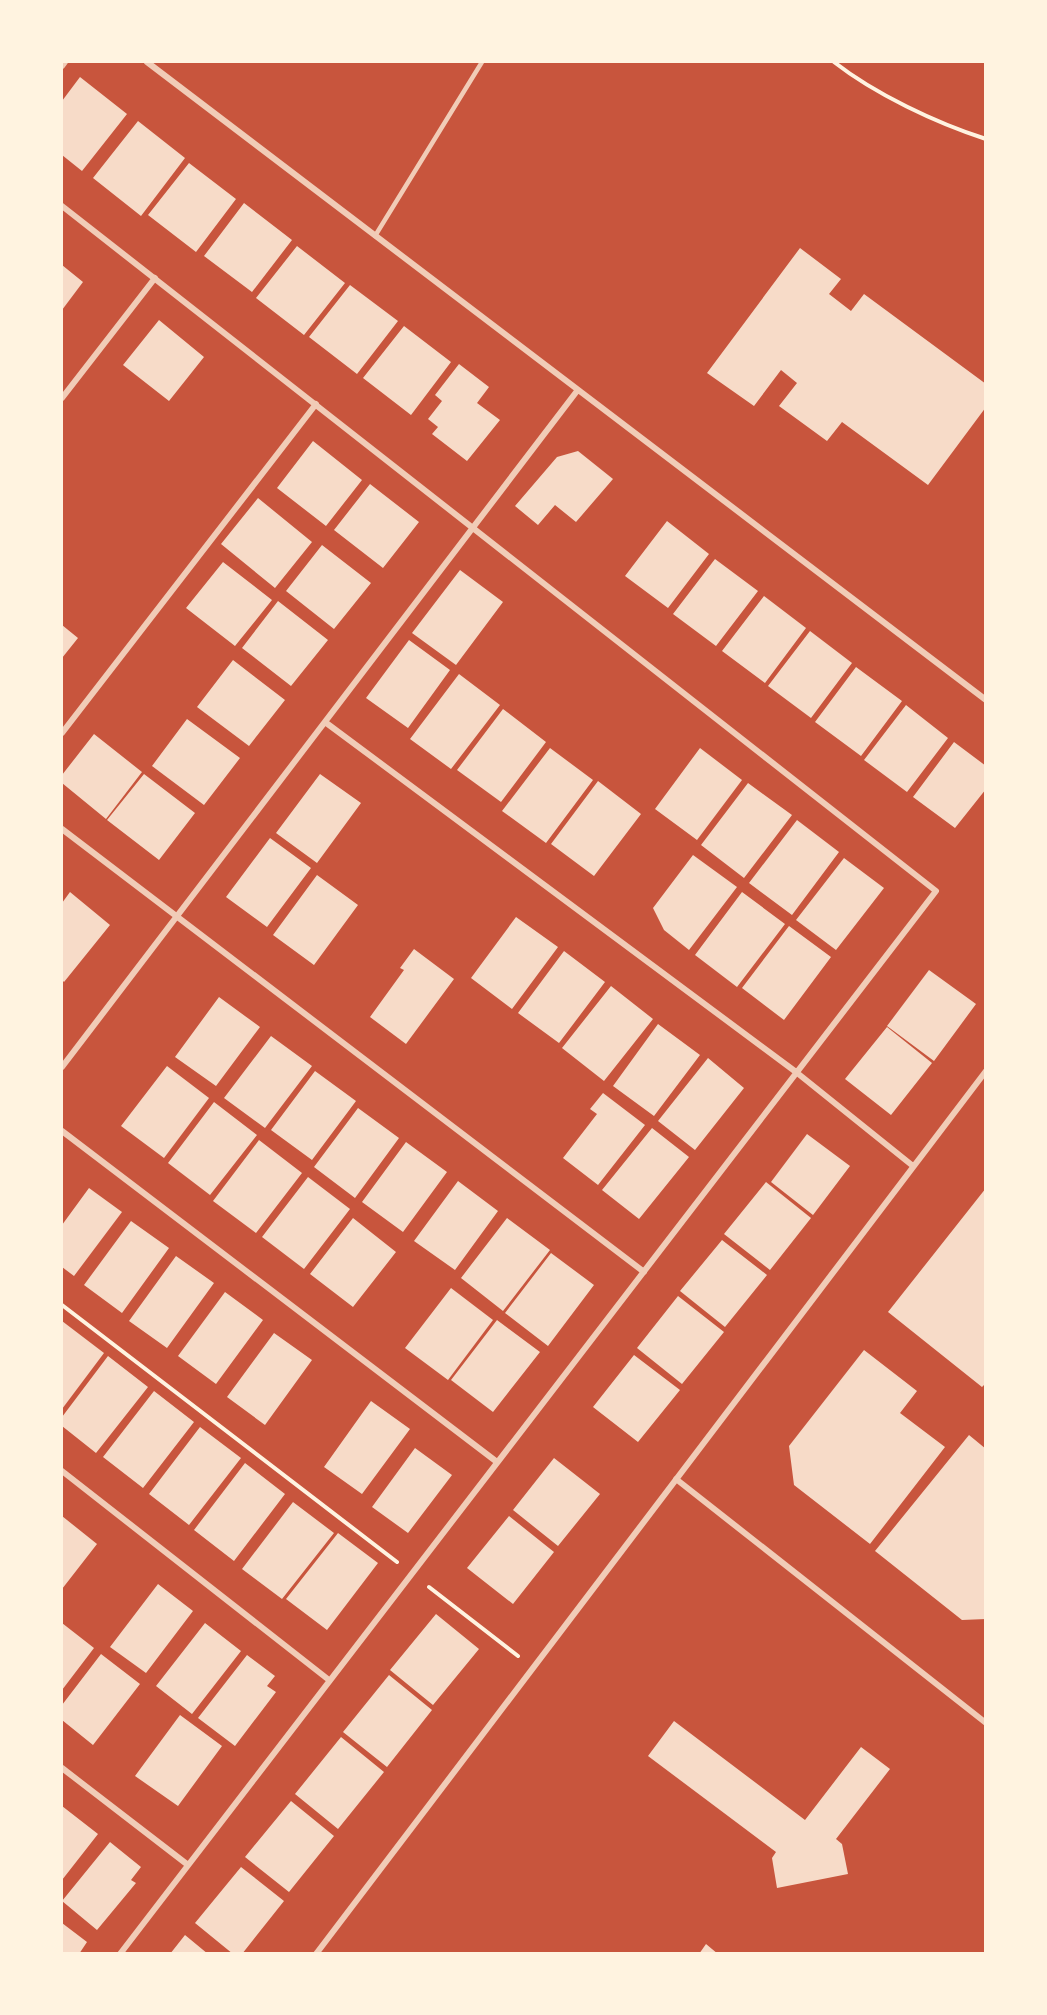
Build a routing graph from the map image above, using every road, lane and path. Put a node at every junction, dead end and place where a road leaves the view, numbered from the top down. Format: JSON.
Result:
{"nodes":[{"id":1,"x":65,"y":62,"type":"edge"},
{"id":2,"x":147,"y":62,"type":"edge"},
{"id":3,"x":482,"y":62,"type":"edge"},
{"id":4,"x":834,"y":62,"type":"edge"},
{"id":5,"x":62,"y":66,"type":"edge"},
{"id":6,"x":986,"y":139,"type":"edge"},
{"id":7,"x":62,"y":206,"type":"edge"},
{"id":8,"x":375,"y":236,"type":"junction"},
{"id":9,"x":155,"y":278,"type":"junction"},
{"id":10,"x":577,"y":391,"type":"junction"},
{"id":11,"x":62,"y":398,"type":"edge"},
{"id":12,"x":316,"y":404,"type":"junction"},
{"id":13,"x":473,"y":527,"type":"junction"},
{"id":14,"x":986,"y":700,"type":"edge"},
{"id":15,"x":325,"y":722,"type":"junction"},
{"id":16,"x":62,"y":733,"type":"edge"},
{"id":17,"x":62,"y":829,"type":"edge"},
{"id":18,"x":176,"y":916,"type":"junction"},
{"id":19,"x":62,"y":1067,"type":"edge"},
{"id":20,"x":986,"y":1071,"type":"edge"},
{"id":21,"x":796,"y":1072,"type":"junction"},
{"id":22,"x":62,"y":1131,"type":"edge"},
{"id":23,"x":914,"y":1166,"type":"junction"},
{"id":24,"x":644,"y":1272,"type":"junction"},
{"id":25,"x":62,"y":1305,"type":"edge"},
{"id":26,"x":497,"y":1462,"type":"junction"},
{"id":27,"x":62,"y":1471,"type":"edge"},
{"id":28,"x":676,"y":1479,"type":"junction"},
{"id":29,"x":412,"y":1574,"type":"junction"},
{"id":30,"x":533,"y":1667,"type":"junction"},
{"id":31,"x":329,"y":1680,"type":"junction"},
{"id":32,"x":984,"y":1719,"type":"edge"},
{"id":33,"x":62,"y":1768,"type":"edge"},
{"id":34,"x":188,"y":1864,"type":"junction"},
{"id":35,"x":120,"y":1953,"type":"edge"},
{"id":36,"x":316,"y":1953,"type":"edge"}],
"edges":[{"from":1,"to":5,"type":"street"},
{"from":2,"to":8,"type":"street"},
{"from":3,"to":8,"type":"lane"},
{"from":4,"to":6,"type":"path"},
{"from":7,"to":9,"type":"street"},
{"from":8,"to":10,"type":"street"},
{"from":9,"to":11,"type":"street"},
{"from":9,"to":12,"type":"street"},
{"from":10,"to":13,"type":"street"},
{"from":10,"to":14,"type":"street"},
{"from":12,"to":13,"type":"street"},
{"from":12,"to":16,"type":"street"},
{"from":13,"to":15,"type":"street"},
{"from":13,"to":21,"type":"street"},
{"from":15,"to":18,"type":"street"},
{"from":15,"to":21,"type":"street"},
{"from":17,"to":18,"type":"street"},
{"from":18,"to":19,"type":"street"},
{"from":18,"to":24,"type":"street"},
{"from":20,"to":23,"type":"street"},
{"from":21,"to":23,"type":"street"},
{"from":21,"to":24,"type":"street"},
{"from":22,"to":26,"type":"street"},
{"from":23,"to":28,"type":"street"},
{"from":24,"to":26,"type":"street"},
{"from":25,"to":29,"type":"path"},
{"from":26,"to":29,"type":"street"},
{"from":27,"to":31,"type":"street"},
{"from":28,"to":30,"type":"street"},
{"from":28,"to":32,"type":"street"},
{"from":29,"to":30,"type":"path"},
{"from":29,"to":31,"type":"street"},
{"from":30,"to":36,"type":"street"},
{"from":31,"to":34,"type":"street"},
{"from":33,"to":34,"type":"street"},
{"from":34,"to":35,"type":"street"}]}
